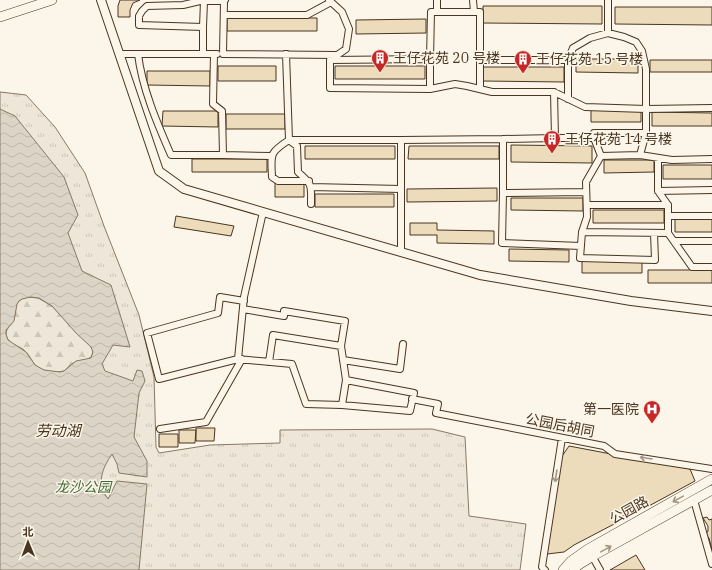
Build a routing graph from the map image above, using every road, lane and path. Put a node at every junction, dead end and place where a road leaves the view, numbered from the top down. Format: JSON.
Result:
{"nodes":[{"id":1,"x":52,"y":0,"type":"edge"},
{"id":2,"x":101,"y":0,"type":"edge"},
{"id":3,"x":225,"y":0,"type":"edge"},
{"id":4,"x":437,"y":0,"type":"edge"},
{"id":5,"x":474,"y":0,"type":"edge"},
{"id":6,"x":608,"y":0,"type":"edge"},
{"id":7,"x":204,"y":1,"type":"junction"},
{"id":8,"x":330,"y":1,"type":"edge"},
{"id":9,"x":437,"y":12,"type":"junction"},
{"id":10,"x":474,"y":12,"type":"junction"},
{"id":11,"x":224,"y":15,"type":"junction"},
{"id":12,"x":0,"y":17,"type":"edge"},
{"id":13,"x":204,"y":27,"type":"junction"},
{"id":14,"x":608,"y":33,"type":"junction"},
{"id":15,"x":119,"y":54,"type":"junction"},
{"id":16,"x":138,"y":54,"type":"junction"},
{"id":17,"x":203,"y":54,"type":"junction"},
{"id":18,"x":214,"y":54,"type":"junction"},
{"id":19,"x":223,"y":54,"type":"junction"},
{"id":20,"x":286,"y":54,"type":"junction"},
{"id":21,"x":337,"y":55,"type":"junction"},
{"id":22,"x":430,"y":59,"type":"junction"},
{"id":23,"x":330,"y":60,"type":"junction"},
{"id":24,"x":480,"y":60,"type":"junction"},
{"id":25,"x":568,"y":60,"type":"junction"},
{"id":26,"x":430,"y":89,"type":"junction"},
{"id":27,"x":480,"y":89,"type":"junction"},
{"id":28,"x":554,"y":92,"type":"junction"},
{"id":29,"x":568,"y":100,"type":"junction"},
{"id":30,"x":712,"y":108,"type":"edge"},
{"id":31,"x":646,"y":109,"type":"junction"},
{"id":32,"x":646,"y":133,"type":"junction"},
{"id":33,"x":555,"y":138,"type":"junction"},
{"id":34,"x":594,"y":138,"type":"junction"},
{"id":35,"x":503,"y":139,"type":"junction"},
{"id":36,"x":289,"y":140,"type":"junction"},
{"id":37,"x":401,"y":140,"type":"junction"},
{"id":38,"x":223,"y":155,"type":"junction"},
{"id":39,"x":640,"y":155,"type":"junction"},
{"id":40,"x":271,"y":156,"type":"junction"},
{"id":41,"x":601,"y":156,"type":"junction"},
{"id":42,"x":658,"y":158,"type":"junction"},
{"id":43,"x":712,"y":159,"type":"edge"},
{"id":44,"x":310,"y":184,"type":"junction"},
{"id":45,"x":401,"y":189,"type":"junction"},
{"id":46,"x":712,"y":190,"type":"edge"},
{"id":47,"x":658,"y":191,"type":"junction"},
{"id":48,"x":586,"y":192,"type":"junction"},
{"id":49,"x":503,"y":193,"type":"junction"},
{"id":50,"x":311,"y":204,"type":"dead end"},
{"id":51,"x":586,"y":205,"type":"junction"},
{"id":52,"x":668,"y":205,"type":"junction"},
{"id":53,"x":263,"y":212,"type":"junction"},
{"id":54,"x":668,"y":216,"type":"junction"},
{"id":55,"x":712,"y":216,"type":"edge"},
{"id":56,"x":582,"y":232,"type":"junction"},
{"id":57,"x":654,"y":233,"type":"junction"},
{"id":58,"x":668,"y":233,"type":"junction"},
{"id":59,"x":675,"y":241,"type":"junction"},
{"id":60,"x":712,"y":241,"type":"edge"},
{"id":61,"x":581,"y":246,"type":"junction"},
{"id":62,"x":401,"y":252,"type":"junction"},
{"id":63,"x":712,"y":267,"type":"edge"},
{"id":64,"x":244,"y":301,"type":"junction"},
{"id":65,"x":243,"y":309,"type":"junction"},
{"id":66,"x":712,"y":310,"type":"edge"},
{"id":67,"x":403,"y":344,"type":"dead end"},
{"id":68,"x":341,"y":346,"type":"junction"},
{"id":69,"x":240,"y":359,"type":"junction"},
{"id":70,"x":343,"y":360,"type":"junction"},
{"id":71,"x":269,"y":362,"type":"junction"},
{"id":72,"x":346,"y":380,"type":"junction"},
{"id":73,"x":412,"y":399,"type":"junction"},
{"id":74,"x":342,"y":405,"type":"junction"},
{"id":75,"x":160,"y":429,"type":"dead end"},
{"id":76,"x":562,"y":438,"type":"junction"},
{"id":77,"x":712,"y":469,"type":"edge"},
{"id":78,"x":712,"y":479,"type":"edge"},
{"id":79,"x":712,"y":490,"type":"edge"},
{"id":80,"x":694,"y":500,"type":"junction"},
{"id":81,"x":590,"y":553,"type":"junction"},
{"id":82,"x":712,"y":564,"type":"edge"},
{"id":83,"x":545,"y":570,"type":"edge"},
{"id":84,"x":564,"y":570,"type":"edge"},
{"id":85,"x":574,"y":570,"type":"edge"},
{"id":86,"x":600,"y":570,"type":"edge"}],
"edges":[{"from":1,"to":12,"type":"main road"},
{"from":2,"to":15,"type":"street"},
{"from":3,"to":7,"type":"street"},
{"from":3,"to":11,"type":"street"},
{"from":4,"to":9,"type":"street"},
{"from":5,"to":10,"type":"street"},
{"from":6,"to":14,"type":"street"},
{"from":7,"to":13,"type":"street"},
{"from":7,"to":13,"type":"street"},
{"from":8,"to":11,"type":"street"},
{"from":8,"to":21,"type":"street"},
{"from":9,"to":10,"type":"street"},
{"from":9,"to":22,"type":"street"},
{"from":10,"to":24,"type":"street"},
{"from":11,"to":19,"type":"street"},
{"from":13,"to":17,"type":"street"},
{"from":14,"to":25,"type":"street"},
{"from":14,"to":31,"type":"street"},
{"from":15,"to":16,"type":"street"},
{"from":15,"to":53,"type":"street"},
{"from":16,"to":17,"type":"street"},
{"from":16,"to":38,"type":"street"},
{"from":17,"to":18,"type":"street"},
{"from":18,"to":19,"type":"street"},
{"from":18,"to":38,"type":"street"},
{"from":19,"to":20,"type":"street"},
{"from":20,"to":21,"type":"street"},
{"from":20,"to":36,"type":"street"},
{"from":21,"to":23,"type":"street"},
{"from":22,"to":23,"type":"street"},
{"from":22,"to":26,"type":"street"},
{"from":23,"to":26,"type":"street"},
{"from":24,"to":25,"type":"street"},
{"from":24,"to":27,"type":"street"},
{"from":25,"to":29,"type":"street"},
{"from":26,"to":27,"type":"street"},
{"from":27,"to":28,"type":"street"},
{"from":28,"to":29,"type":"street"},
{"from":28,"to":33,"type":"street"},
{"from":29,"to":31,"type":"street"},
{"from":30,"to":31,"type":"street"},
{"from":31,"to":32,"type":"street"},
{"from":32,"to":34,"type":"street"},
{"from":32,"to":39,"type":"street"},
{"from":33,"to":34,"type":"street"},
{"from":33,"to":35,"type":"street"},
{"from":34,"to":41,"type":"street"},
{"from":35,"to":37,"type":"street"},
{"from":35,"to":49,"type":"street"},
{"from":36,"to":37,"type":"street"},
{"from":36,"to":40,"type":"street"},
{"from":36,"to":44,"type":"street"},
{"from":37,"to":45,"type":"street"},
{"from":38,"to":40,"type":"street"},
{"from":39,"to":41,"type":"street"},
{"from":39,"to":42,"type":"street"},
{"from":40,"to":44,"type":"street"},
{"from":41,"to":48,"type":"street"},
{"from":42,"to":43,"type":"street"},
{"from":42,"to":47,"type":"street"},
{"from":44,"to":45,"type":"street"},
{"from":44,"to":50,"type":"street"},
{"from":45,"to":62,"type":"street"},
{"from":46,"to":47,"type":"street"},
{"from":47,"to":52,"type":"street"},
{"from":48,"to":49,"type":"street"},
{"from":48,"to":51,"type":"street"},
{"from":49,"to":61,"type":"street"},
{"from":51,"to":52,"type":"street"},
{"from":51,"to":56,"type":"street"},
{"from":52,"to":54,"type":"street"},
{"from":53,"to":62,"type":"street"},
{"from":53,"to":64,"type":"street"},
{"from":54,"to":55,"type":"street"},
{"from":54,"to":58,"type":"street"},
{"from":56,"to":57,"type":"street"},
{"from":56,"to":61,"type":"street"},
{"from":57,"to":58,"type":"street"},
{"from":57,"to":61,"type":"street"},
{"from":58,"to":59,"type":"street"},
{"from":59,"to":60,"type":"street"},
{"from":59,"to":63,"type":"street"},
{"from":62,"to":66,"type":"street"},
{"from":64,"to":65,"type":"street"},
{"from":64,"to":69,"type":"street"},
{"from":65,"to":68,"type":"street"},
{"from":65,"to":69,"type":"street"},
{"from":67,"to":70,"type":"street"},
{"from":68,"to":70,"type":"street"},
{"from":68,"to":71,"type":"street"},
{"from":69,"to":71,"type":"street"},
{"from":69,"to":75,"type":"street"},
{"from":70,"to":72,"type":"street"},
{"from":71,"to":74,"type":"street"},
{"from":72,"to":73,"type":"street"},
{"from":72,"to":74,"type":"street"},
{"from":73,"to":74,"type":"street"},
{"from":73,"to":76,"type":"street","name":"公园后胡同"},
{"from":77,"to":76,"type":"street","name":"公园后胡同","one_way":true},
{"from":76,"to":83,"type":"street","one_way":true},
{"from":78,"to":81,"type":"main road","name":"公园路","one_way":true},
{"from":79,"to":80,"type":"main road","name":"公园路"},
{"from":81,"to":80,"type":"main road","name":"公园路","one_way":true},
{"from":80,"to":82,"type":"street"},
{"from":81,"to":84,"type":"main road","name":"公园路"},
{"from":81,"to":85,"type":"main road","name":"公园路"},
{"from":81,"to":86,"type":"street"}]}
